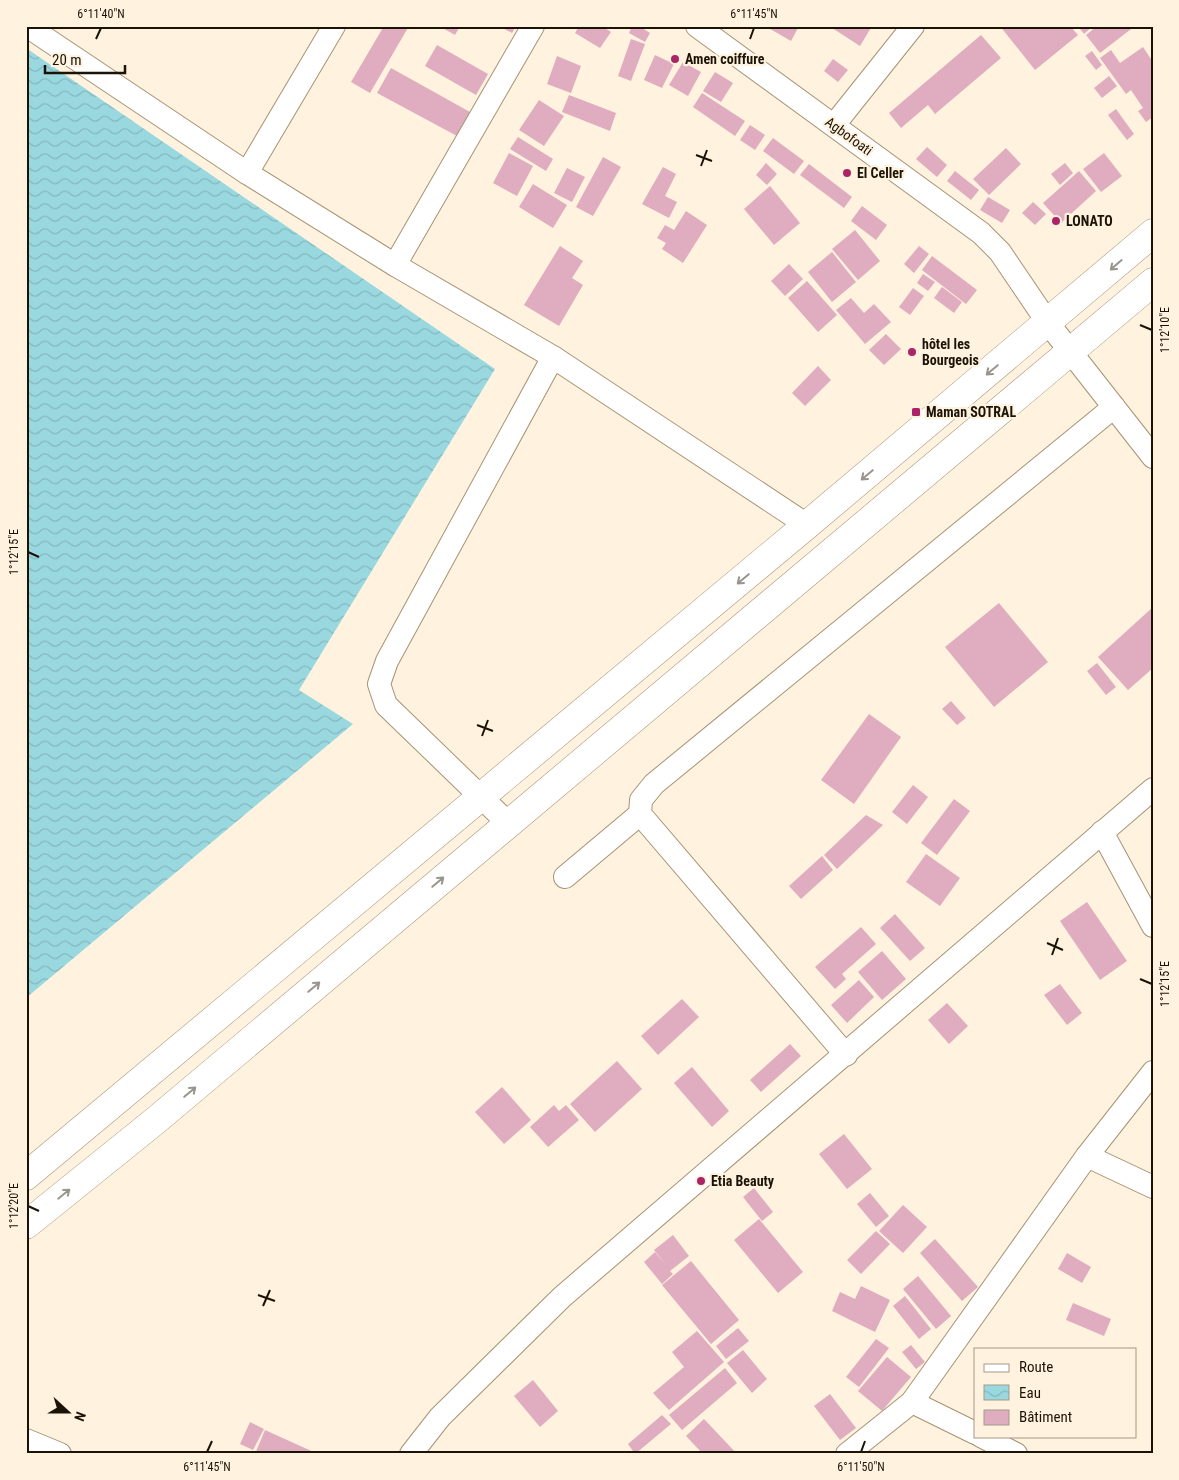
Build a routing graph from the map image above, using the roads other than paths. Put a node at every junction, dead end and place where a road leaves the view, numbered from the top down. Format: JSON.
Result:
{"nodes":[{"id":1,"x":27,"y":26,"type":"edge"},
{"id":2,"x":334,"y":26,"type":"edge"},
{"id":3,"x":533,"y":26,"type":"edge"},
{"id":4,"x":697,"y":26,"type":"edge"},
{"id":5,"x":912,"y":26,"type":"edge"},
{"id":6,"x":721,"y":33,"type":"edge"},
{"id":7,"x":55,"y":34,"type":"edge"},
{"id":8,"x":834,"y":124,"type":"junction"},
{"id":9,"x":247,"y":173,"type":"junction"},
{"id":10,"x":1153,"y":233,"type":"edge"},
{"id":11,"x":395,"y":265,"type":"junction"},
{"id":12,"x":1153,"y":282,"type":"edge"},
{"id":13,"x":1048,"y":323,"type":"junction"},
{"id":14,"x":1071,"y":352,"type":"junction"},
{"id":15,"x":553,"y":358,"type":"junction"},
{"id":16,"x":1114,"y":407,"type":"junction"},
{"id":17,"x":1153,"y":457,"type":"edge"},
{"id":18,"x":807,"y":525,"type":"junction"},
{"id":19,"x":1153,"y":789,"type":"edge"},
{"id":20,"x":483,"y":797,"type":"junction"},
{"id":21,"x":640,"y":814,"type":"junction"},
{"id":22,"x":508,"y":822,"type":"junction"},
{"id":23,"x":1102,"y":832,"type":"junction"},
{"id":24,"x":565,"y":877,"type":"dead end"},
{"id":25,"x":1153,"y":926,"type":"edge"},
{"id":26,"x":846,"y":1055,"type":"junction"},
{"id":27,"x":1153,"y":1072,"type":"edge"},
{"id":28,"x":1088,"y":1156,"type":"junction"},
{"id":29,"x":26,"y":1176,"type":"edge"},
{"id":30,"x":1153,"y":1187,"type":"edge"},
{"id":31,"x":26,"y":1225,"type":"edge"},
{"id":32,"x":912,"y":1402,"type":"junction"},
{"id":33,"x":974,"y":1433,"type":"edge"},
{"id":34,"x":985,"y":1438,"type":"edge"},
{"id":35,"x":26,"y":1440,"type":"edge"},
{"id":36,"x":60,"y":1454,"type":"edge"},
{"id":37,"x":411,"y":1454,"type":"edge"},
{"id":38,"x":847,"y":1454,"type":"edge"},
{"id":39,"x":1016,"y":1454,"type":"edge"}],
"edges":[{"from":1,"to":7,"type":"street"},
{"from":2,"to":9,"type":"street"},
{"from":3,"to":11,"type":"street"},
{"from":4,"to":6,"type":"street","name":"Agbofoati"},
{"from":5,"to":8,"type":"street"},
{"from":6,"to":8,"type":"street","name":"Agbofoati"},
{"from":7,"to":9,"type":"street"},
{"from":8,"to":13,"type":"street","name":"Agbofoati"},
{"from":9,"to":11,"type":"street"},
{"from":10,"to":13,"type":"main road","one_way":true},
{"from":11,"to":15,"type":"street"},
{"from":12,"to":14,"type":"main road"},
{"from":13,"to":14,"type":"street","name":"Agbofoati"},
{"from":13,"to":18,"type":"main road","one_way":true},
{"from":14,"to":16,"type":"street","name":"Agbofoati"},
{"from":14,"to":22,"type":"main road"},
{"from":15,"to":18,"type":"street"},
{"from":15,"to":20,"type":"street"},
{"from":16,"to":17,"type":"street","name":"Agbofoati"},
{"from":16,"to":21,"type":"street"},
{"from":18,"to":20,"type":"main road","one_way":true},
{"from":19,"to":23,"type":"street"},
{"from":20,"to":22,"type":"street"},
{"from":20,"to":29,"type":"main road"},
{"from":21,"to":24,"type":"street"},
{"from":21,"to":26,"type":"street"},
{"from":31,"to":22,"type":"main road","one_way":true},
{"from":23,"to":25,"type":"street"},
{"from":23,"to":26,"type":"street"},
{"from":26,"to":37,"type":"street"},
{"from":27,"to":28,"type":"street"},
{"from":28,"to":30,"type":"street"},
{"from":28,"to":32,"type":"street"},
{"from":32,"to":33,"type":"street"},
{"from":32,"to":38,"type":"street"},
{"from":34,"to":39,"type":"street"},
{"from":35,"to":36,"type":"street"}]}
